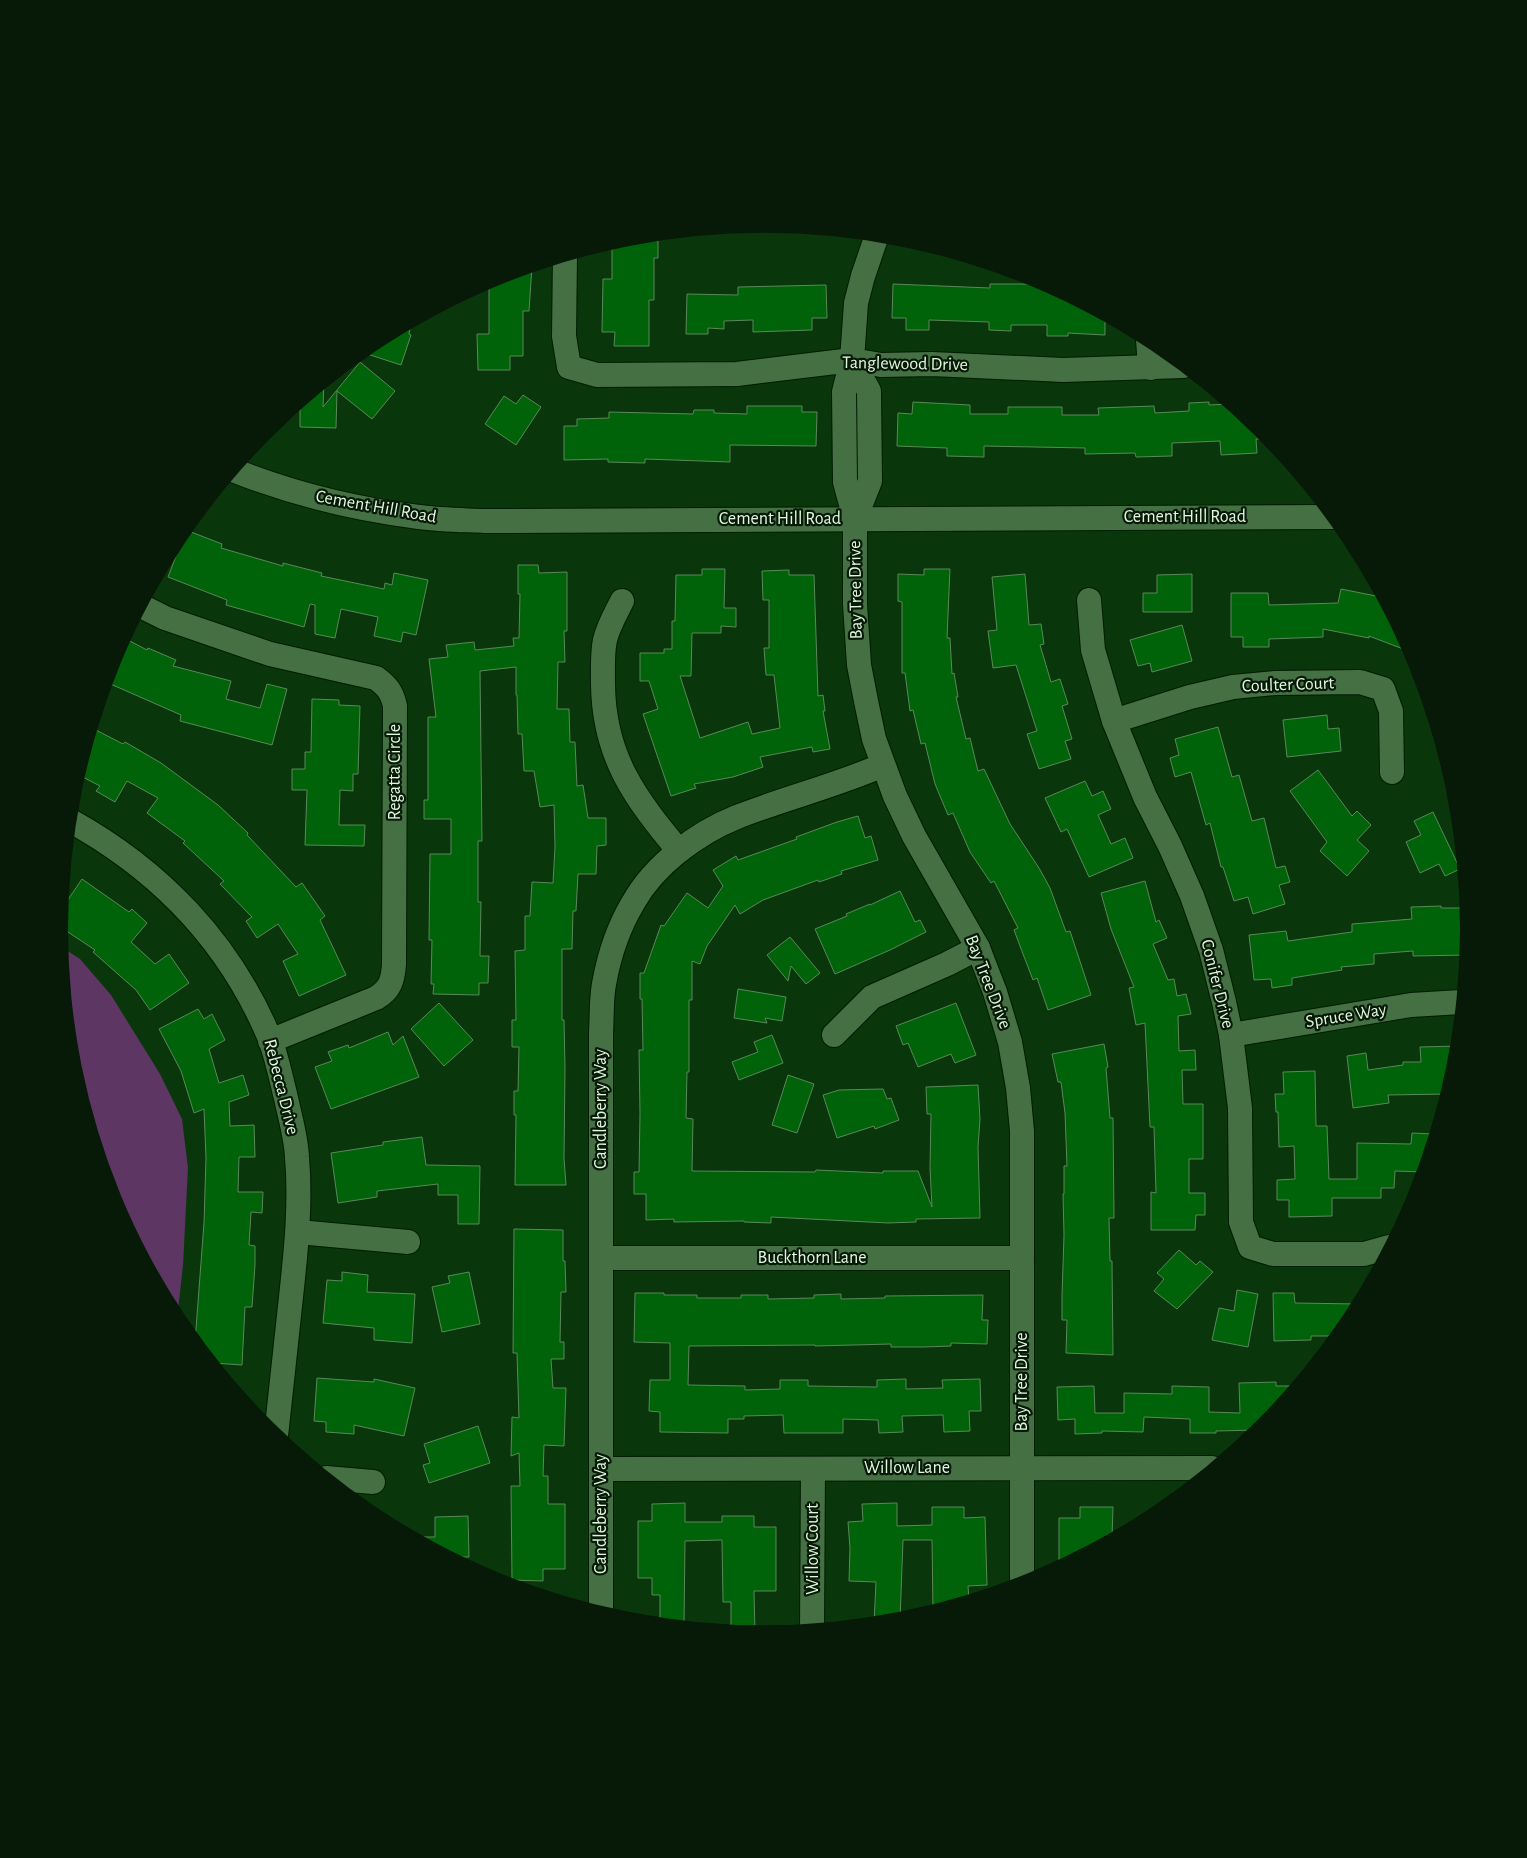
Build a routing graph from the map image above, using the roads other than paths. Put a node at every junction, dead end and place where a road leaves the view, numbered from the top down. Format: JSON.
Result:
{"nodes":[{"id":1,"x":874,"y":242,"type":"edge"},
{"id":2,"x":564,"y":263,"type":"edge"},
{"id":3,"x":1149,"y":349,"type":"edge"},
{"id":4,"x":852,"y":360,"type":"junction"},
{"id":5,"x":1173,"y":367,"type":"edge"},
{"id":6,"x":1150,"y":368,"type":"junction"},
{"id":7,"x":238,"y":472,"type":"edge"},
{"id":8,"x":1324,"y":517,"type":"edge"},
{"id":9,"x":855,"y":519,"type":"junction"},
{"id":10,"x":1089,"y":600,"type":"dead end"},
{"id":11,"x":622,"y":601,"type":"dead end"},
{"id":12,"x":146,"y":608,"type":"edge"},
{"id":13,"x":1114,"y":721,"type":"junction"},
{"id":14,"x":883,"y":765,"type":"junction"},
{"id":15,"x":1392,"y":772,"type":"dead end"},
{"id":16,"x":76,"y":824,"type":"edge"},
{"id":17,"x":679,"y":851,"type":"junction"},
{"id":18,"x":978,"y":948,"type":"junction"},
{"id":19,"x":1456,"y":1002,"type":"edge"},
{"id":20,"x":834,"y":1035,"type":"dead end"},
{"id":21,"x":1231,"y":1035,"type":"junction"},
{"id":22,"x":270,"y":1040,"type":"junction"},
{"id":23,"x":298,"y":1232,"type":"junction"},
{"id":24,"x":408,"y":1242,"type":"dead end"},
{"id":25,"x":1381,"y":1249,"type":"edge"},
{"id":26,"x":602,"y":1258,"type":"junction"},
{"id":27,"x":1022,"y":1258,"type":"junction"},
{"id":28,"x":277,"y":1426,"type":"edge"},
{"id":29,"x":813,"y":1468,"type":"junction"},
{"id":30,"x":1022,"y":1468,"type":"junction"},
{"id":31,"x":1203,"y":1468,"type":"edge"},
{"id":32,"x":601,"y":1470,"type":"junction"},
{"id":33,"x":338,"y":1479,"type":"edge"},
{"id":34,"x":373,"y":1482,"type":"dead end"},
{"id":35,"x":1022,"y":1575,"type":"edge"},
{"id":36,"x":602,"y":1606,"type":"edge"},
{"id":37,"x":812,"y":1624,"type":"edge"}],
"edges":[{"from":1,"to":4,"type":"street","name":"Bay Tree Drive"},
{"from":2,"to":4,"type":"street","name":"Tanglewood Drive"},
{"from":3,"to":6,"type":"street"},
{"from":4,"to":6,"type":"street","name":"Tanglewood Drive"},
{"from":4,"to":9,"type":"street","name":"Bay Tree Drive"},
{"from":5,"to":6,"type":"street","name":"Tanglewood Drive"},
{"from":7,"to":9,"type":"street","name":"Cement Hill Road"},
{"from":8,"to":9,"type":"street","name":"Cement Hill Road"},
{"from":9,"to":14,"type":"street","name":"Bay Tree Drive"},
{"from":10,"to":13,"type":"street","name":"Conifer Drive"},
{"from":11,"to":17,"type":"street"},
{"from":12,"to":22,"type":"street","name":"Regatta Circle"},
{"from":13,"to":15,"type":"street","name":"Coulter Court"},
{"from":13,"to":21,"type":"street","name":"Conifer Drive"},
{"from":14,"to":17,"type":"street","name":"Candleberry Way"},
{"from":14,"to":18,"type":"street","name":"Bay Tree Drive"},
{"from":16,"to":22,"type":"street","name":"Rebecca Drive"},
{"from":17,"to":26,"type":"street","name":"Candleberry Way"},
{"from":18,"to":20,"type":"street"},
{"from":18,"to":27,"type":"street","name":"Bay Tree Drive"},
{"from":19,"to":21,"type":"street","name":"Spruce Way"},
{"from":21,"to":25,"type":"street","name":"Conifer Drive"},
{"from":22,"to":23,"type":"street","name":"Rebecca Drive"},
{"from":23,"to":24,"type":"street"},
{"from":23,"to":28,"type":"street","name":"Rebecca Drive"},
{"from":26,"to":27,"type":"street","name":"Buckthorn Lane"},
{"from":26,"to":32,"type":"street","name":"Candleberry Way"},
{"from":27,"to":30,"type":"street","name":"Bay Tree Drive"},
{"from":29,"to":30,"type":"street","name":"Willow Lane"},
{"from":29,"to":32,"type":"street","name":"Willow Lane"},
{"from":29,"to":37,"type":"street","name":"Willow Court"},
{"from":30,"to":31,"type":"street","name":"Willow Lane"},
{"from":30,"to":35,"type":"street","name":"Bay Tree Drive"},
{"from":32,"to":36,"type":"street","name":"Candleberry Way"},
{"from":33,"to":34,"type":"street"}]}
